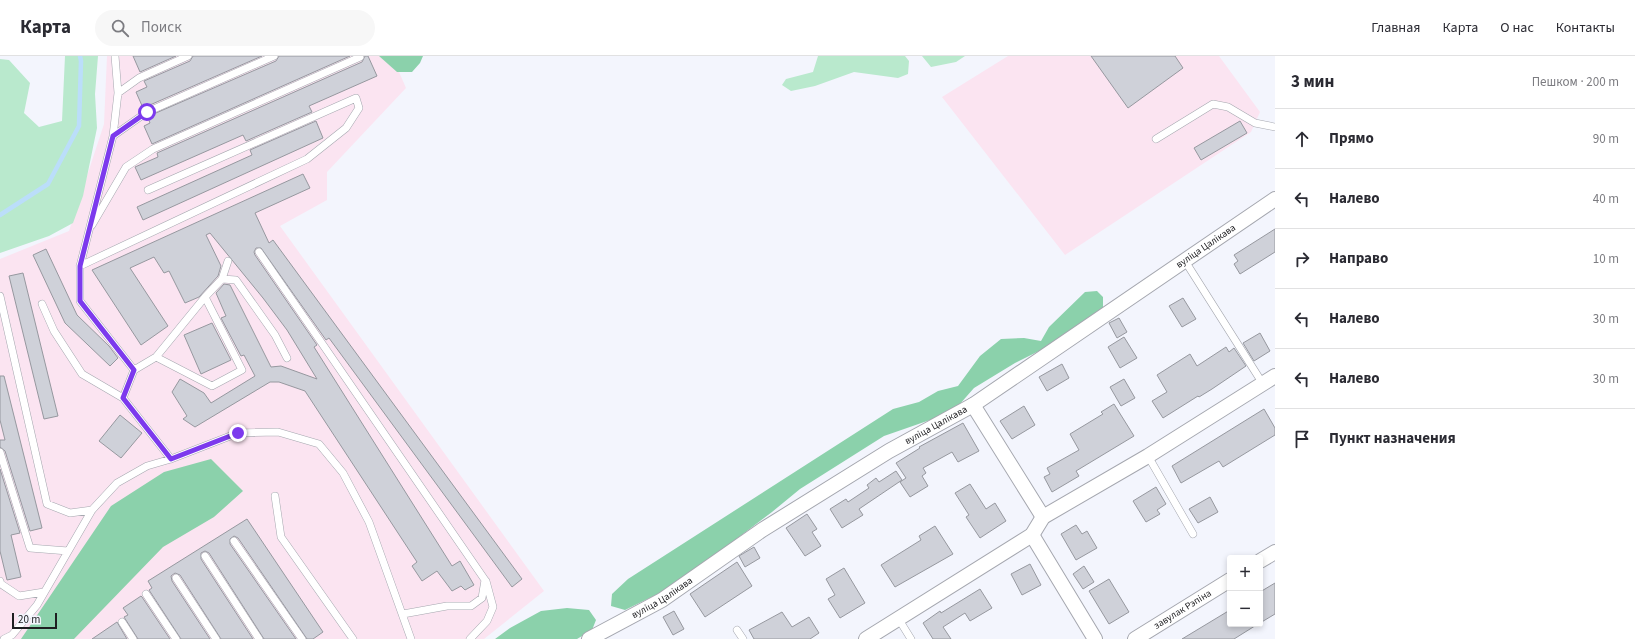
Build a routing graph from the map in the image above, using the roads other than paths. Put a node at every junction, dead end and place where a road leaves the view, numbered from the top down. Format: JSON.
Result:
{"nodes":[{"id":1,"x":115,"y":56,"type":"edge"},
{"id":2,"x":188,"y":56,"type":"edge"},
{"id":3,"x":274,"y":56,"type":"edge"},
{"id":4,"x":360,"y":57,"type":"dead end"},
{"id":5,"x":118,"y":92,"type":"junction"},
{"id":6,"x":1275,"y":127,"type":"edge"},
{"id":7,"x":113,"y":136,"type":"junction"},
{"id":8,"x":1156,"y":139,"type":"dead end"},
{"id":9,"x":148,"y":190,"type":"dead end"},
{"id":10,"x":1275,"y":199,"type":"edge"},
{"id":11,"x":87,"y":233,"type":"junction"},
{"id":12,"x":259,"y":252,"type":"dead end"},
{"id":13,"x":228,"y":261,"type":"dead end"},
{"id":14,"x":1185,"y":261,"type":"junction"},
{"id":15,"x":80,"y":266,"type":"junction"},
{"id":16,"x":222,"y":279,"type":"junction"},
{"id":17,"x":0,"y":296,"type":"edge"},
{"id":18,"x":205,"y":297,"type":"junction"},
{"id":19,"x":42,"y":304,"type":"dead end"},
{"id":20,"x":156,"y":357,"type":"junction"},
{"id":21,"x":287,"y":358,"type":"dead end"},
{"id":22,"x":134,"y":370,"type":"junction"},
{"id":23,"x":1275,"y":376,"type":"edge"},
{"id":24,"x":1263,"y":384,"type":"junction"},
{"id":25,"x":123,"y":398,"type":"junction"},
{"id":26,"x":973,"y":406,"type":"junction"},
{"id":27,"x":0,"y":452,"type":"edge"},
{"id":28,"x":1148,"y":456,"type":"junction"},
{"id":29,"x":171,"y":459,"type":"junction"},
{"id":30,"x":2,"y":465,"type":"edge"},
{"id":31,"x":275,"y":496,"type":"dead end"},
{"id":32,"x":92,"y":510,"type":"junction"},
{"id":33,"x":1043,"y":517,"type":"junction"},
{"id":34,"x":1032,"y":534,"type":"junction"},
{"id":35,"x":1193,"y":534,"type":"dead end"},
{"id":36,"x":234,"y":541,"type":"dead end"},
{"id":37,"x":68,"y":551,"type":"junction"},
{"id":38,"x":1275,"y":552,"type":"edge"},
{"id":39,"x":205,"y":556,"type":"dead end"},
{"id":40,"x":1263,"y":559,"type":"edge"},
{"id":41,"x":176,"y":578,"type":"dead end"},
{"id":42,"x":485,"y":580,"type":"junction"},
{"id":43,"x":0,"y":581,"type":"edge"},
{"id":44,"x":1227,"y":582,"type":"edge"},
{"id":45,"x":44,"y":592,"type":"junction"},
{"id":46,"x":146,"y":594,"type":"dead end"},
{"id":47,"x":403,"y":614,"type":"junction"},
{"id":48,"x":898,"y":617,"type":"junction"},
{"id":49,"x":122,"y":622,"type":"dead end"},
{"id":50,"x":737,"y":630,"type":"dead end"},
{"id":51,"x":4,"y":639,"type":"edge"},
{"id":52,"x":133,"y":639,"type":"edge"},
{"id":53,"x":176,"y":639,"type":"edge"},
{"id":54,"x":216,"y":639,"type":"edge"},
{"id":55,"x":259,"y":639,"type":"edge"},
{"id":56,"x":302,"y":639,"type":"edge"},
{"id":57,"x":353,"y":639,"type":"edge"},
{"id":58,"x":411,"y":639,"type":"edge"},
{"id":59,"x":470,"y":639,"type":"edge"},
{"id":60,"x":589,"y":639,"type":"edge"},
{"id":61,"x":743,"y":639,"type":"edge"},
{"id":62,"x":866,"y":639,"type":"edge"},
{"id":63,"x":911,"y":639,"type":"edge"},
{"id":64,"x":1095,"y":639,"type":"edge"},
{"id":65,"x":1135,"y":639,"type":"edge"}],
"edges":[{"from":1,"to":5,"type":"lane"},
{"from":2,"to":5,"type":"lane"},
{"from":3,"to":7,"type":"lane"},
{"from":4,"to":11,"type":"lane"},
{"from":5,"to":7,"type":"lane"},
{"from":6,"to":8,"type":"lane"},
{"from":7,"to":11,"type":"lane"},
{"from":9,"to":15,"type":"lane"},
{"from":10,"to":14,"type":"street","name":"вуліца Цалікава"},
{"from":11,"to":15,"type":"lane"},
{"from":12,"to":42,"type":"lane"},
{"from":13,"to":16,"type":"lane"},
{"from":14,"to":24,"type":"lane"},
{"from":14,"to":26,"type":"street","name":"вуліца Цалікава"},
{"from":15,"to":22,"type":"lane"},
{"from":16,"to":18,"type":"lane"},
{"from":16,"to":21,"type":"lane"},
{"from":17,"to":32,"type":"lane"},
{"from":18,"to":20,"type":"lane"},
{"from":18,"to":20,"type":"lane"},
{"from":19,"to":25,"type":"lane"},
{"from":20,"to":22,"type":"lane"},
{"from":22,"to":25,"type":"lane"},
{"from":23,"to":24,"type":"street"},
{"from":24,"to":28,"type":"street"},
{"from":25,"to":29,"type":"lane"},
{"from":26,"to":33,"type":"street"},
{"from":26,"to":60,"type":"street","name":"вуліца Цалікава"},
{"from":27,"to":30,"type":"lane"},
{"from":28,"to":33,"type":"street"},
{"from":28,"to":35,"type":"lane"},
{"from":29,"to":32,"type":"lane"},
{"from":29,"to":47,"type":"lane"},
{"from":30,"to":37,"type":"lane"},
{"from":31,"to":57,"type":"lane"},
{"from":32,"to":37,"type":"lane"},
{"from":33,"to":34,"type":"street"},
{"from":34,"to":48,"type":"street"},
{"from":34,"to":64,"type":"street"},
{"from":36,"to":56,"type":"lane"},
{"from":37,"to":45,"type":"lane"},
{"from":38,"to":40,"type":"street"},
{"from":39,"to":55,"type":"lane"},
{"from":41,"to":54,"type":"lane"},
{"from":42,"to":47,"type":"lane"},
{"from":42,"to":59,"type":"lane"},
{"from":43,"to":45,"type":"lane"},
{"from":44,"to":65,"type":"street","name":"завулак Рэпіна"},
{"from":45,"to":51,"type":"lane"},
{"from":46,"to":53,"type":"lane"},
{"from":47,"to":58,"type":"lane"},
{"from":48,"to":62,"type":"street"},
{"from":48,"to":63,"type":"lane"},
{"from":49,"to":52,"type":"lane"},
{"from":50,"to":61,"type":"lane"}]}
